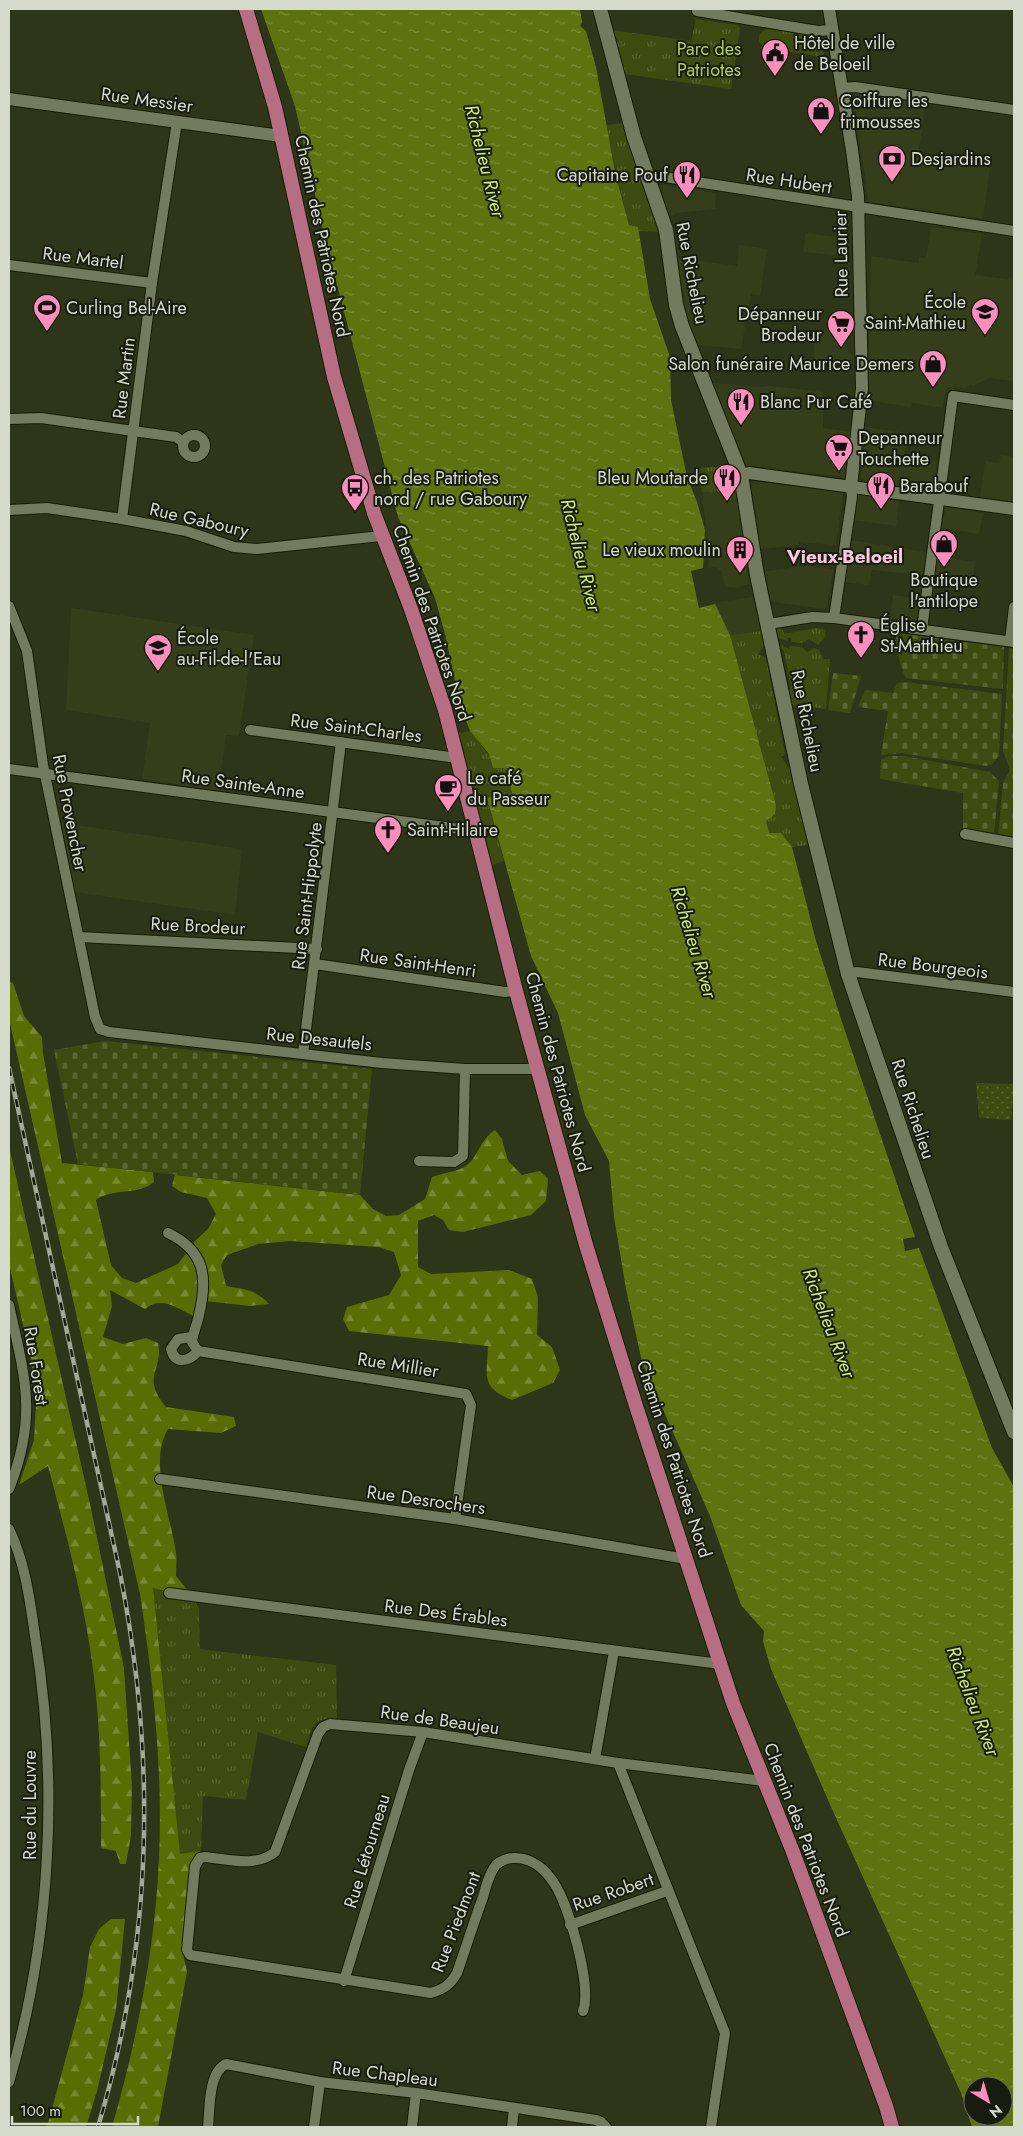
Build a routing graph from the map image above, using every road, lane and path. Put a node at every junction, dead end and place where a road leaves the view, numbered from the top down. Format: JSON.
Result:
{"nodes":[{"id":1,"x":246,"y":9,"type":"edge"},
{"id":2,"x":600,"y":9,"type":"edge"},
{"id":3,"x":829,"y":9,"type":"edge"},
{"id":4,"x":697,"y":10,"type":"dead end"},
{"id":5,"x":832,"y":30,"type":"junction"},
{"id":6,"x":842,"y":88,"type":"junction"},
{"id":7,"x":9,"y":98,"type":"edge"},
{"id":8,"x":1014,"y":110,"type":"edge"},
{"id":9,"x":177,"y":122,"type":"junction"},
{"id":10,"x":281,"y":136,"type":"junction"},
{"id":11,"x":649,"y":179,"type":"junction"},
{"id":12,"x":858,"y":208,"type":"junction"},
{"id":13,"x":1014,"y":231,"type":"edge"},
{"id":14,"x":9,"y":265,"type":"edge"},
{"id":15,"x":152,"y":283,"type":"junction"},
{"id":16,"x":1014,"y":405,"type":"edge"},
{"id":17,"x":9,"y":419,"type":"edge"},
{"id":18,"x":134,"y":431,"type":"junction"},
{"id":19,"x":183,"y":442,"type":"dead end"},
{"id":20,"x":741,"y":475,"type":"junction"},
{"id":21,"x":851,"y":486,"type":"junction"},
{"id":22,"x":939,"y":498,"type":"junction"},
{"id":23,"x":1014,"y":509,"type":"edge"},
{"id":24,"x":9,"y":510,"type":"edge"},
{"id":25,"x":122,"y":519,"type":"junction"},
{"id":26,"x":381,"y":536,"type":"junction"},
{"id":27,"x":9,"y":606,"type":"edge"},
{"id":28,"x":1014,"y":608,"type":"edge"},
{"id":29,"x":834,"y":618,"type":"junction"},
{"id":30,"x":769,"y":624,"type":"junction"},
{"id":31,"x":922,"y":629,"type":"junction"},
{"id":32,"x":1012,"y":642,"type":"edge"},
{"id":33,"x":250,"y":730,"type":"dead end"},
{"id":34,"x":341,"y":742,"type":"junction"},
{"id":35,"x":458,"y":758,"type":"junction"},
{"id":36,"x":9,"y":769,"type":"edge"},
{"id":37,"x":45,"y":774,"type":"junction"},
{"id":38,"x":333,"y":812,"type":"junction"},
{"id":39,"x":473,"y":827,"type":"junction"},
{"id":40,"x":965,"y":834,"type":"dead end"},
{"id":41,"x":1014,"y":843,"type":"edge"},
{"id":42,"x":78,"y":937,"type":"junction"},
{"id":43,"x":316,"y":950,"type":"junction"},
{"id":44,"x":315,"y":964,"type":"junction"},
{"id":45,"x":848,"y":974,"type":"junction"},
{"id":46,"x":516,"y":991,"type":"junction"},
{"id":47,"x":1014,"y":992,"type":"edge"},
{"id":48,"x":98,"y":1027,"type":"joint"},
{"id":49,"x":303,"y":1054,"type":"junction"},
{"id":50,"x":465,"y":1069,"type":"junction"},
{"id":51,"x":538,"y":1069,"type":"junction"},
{"id":52,"x":419,"y":1161,"type":"dead end"},
{"id":53,"x":168,"y":1233,"type":"dead end"},
{"id":54,"x":9,"y":1305,"type":"edge"},
{"id":55,"x":192,"y":1337,"type":"junction"},
{"id":56,"x":198,"y":1351,"type":"junction"},
{"id":57,"x":1014,"y":1432,"type":"edge"},
{"id":58,"x":160,"y":1479,"type":"dead end"},
{"id":59,"x":9,"y":1490,"type":"edge"},
{"id":60,"x":455,"y":1519,"type":"junction"},
{"id":61,"x":9,"y":1529,"type":"edge"},
{"id":62,"x":686,"y":1559,"type":"junction"},
{"id":63,"x":168,"y":1593,"type":"dead end"},
{"id":64,"x":614,"y":1651,"type":"junction"},
{"id":65,"x":720,"y":1664,"type":"junction"},
{"id":66,"x":423,"y":1732,"type":"junction"},
{"id":67,"x":595,"y":1759,"type":"junction"},
{"id":68,"x":618,"y":1763,"type":"junction"},
{"id":69,"x":764,"y":1781,"type":"junction"},
{"id":70,"x":667,"y":1891,"type":"junction"},
{"id":71,"x":570,"y":1925,"type":"junction"},
{"id":72,"x":187,"y":1950,"type":"joint"},
{"id":73,"x":344,"y":1981,"type":"junction"},
{"id":74,"x":583,"y":2011,"type":"dead end"},
{"id":75,"x":9,"y":2082,"type":"edge"},
{"id":76,"x":320,"y":2082,"type":"junction"},
{"id":77,"x":416,"y":2093,"type":"junction"},
{"id":78,"x":514,"y":2108,"type":"junction"},
{"id":79,"x":208,"y":2127,"type":"edge"},
{"id":80,"x":314,"y":2127,"type":"edge"},
{"id":81,"x":412,"y":2127,"type":"edge"},
{"id":82,"x":512,"y":2127,"type":"edge"},
{"id":83,"x":606,"y":2127,"type":"edge"},
{"id":84,"x":711,"y":2127,"type":"edge"},
{"id":85,"x":892,"y":2127,"type":"edge"}],
"edges":[{"from":1,"to":10,"type":"main road","name":"Chemin des Patriotes Nord"},
{"from":2,"to":11,"type":"main road","name":"Rue Richelieu"},
{"from":3,"to":5,"type":"street","name":"Rue Laurier"},
{"from":4,"to":5,"type":"street"},
{"from":5,"to":6,"type":"street","name":"Rue Laurier"},
{"from":6,"to":8,"type":"street"},
{"from":6,"to":12,"type":"street","name":"Rue Laurier"},
{"from":7,"to":9,"type":"street","name":"Rue Messier"},
{"from":9,"to":10,"type":"street","name":"Rue Messier"},
{"from":9,"to":15,"type":"street","name":"Rue Martin"},
{"from":10,"to":26,"type":"main road","name":"Chemin des Patriotes Nord"},
{"from":11,"to":12,"type":"street","name":"Rue Hubert"},
{"from":11,"to":20,"type":"main road","name":"Rue Richelieu"},
{"from":12,"to":13,"type":"street","name":"Rue Hubert"},
{"from":12,"to":21,"type":"street","name":"Rue Laurier"},
{"from":14,"to":15,"type":"street","name":"Rue Martel"},
{"from":15,"to":18,"type":"street","name":"Rue Martin"},
{"from":16,"to":22,"type":"street"},
{"from":17,"to":18,"type":"street"},
{"from":18,"to":19,"type":"street"},
{"from":18,"to":25,"type":"street","name":"Rue Martin"},
{"from":20,"to":21,"type":"street"},
{"from":20,"to":30,"type":"main road","name":"Rue Richelieu"},
{"from":21,"to":22,"type":"street"},
{"from":21,"to":29,"type":"street","name":"Rue Laurier"},
{"from":22,"to":23,"type":"street"},
{"from":22,"to":31,"type":"street"},
{"from":24,"to":25,"type":"street","name":"Rue Gaboury"},
{"from":25,"to":26,"type":"street","name":"Rue Gaboury"},
{"from":26,"to":35,"type":"main road","name":"Chemin des Patriotes Nord"},
{"from":27,"to":37,"type":"street","name":"Rue Provencher"},
{"from":28,"to":32,"type":"street"},
{"from":29,"to":30,"type":"street"},
{"from":29,"to":31,"type":"street"},
{"from":30,"to":45,"type":"main road","name":"Rue Richelieu"},
{"from":31,"to":32,"type":"street"},
{"from":33,"to":34,"type":"street","name":"Rue Saint-Charles"},
{"from":34,"to":35,"type":"street","name":"Rue Saint-Charles"},
{"from":34,"to":38,"type":"street","name":"Rue Saint-Hippolyte"},
{"from":35,"to":39,"type":"main road","name":"Chemin des Patriotes Nord"},
{"from":36,"to":37,"type":"street","name":"Rue Sainte-Anne"},
{"from":37,"to":38,"type":"street","name":"Rue Sainte-Anne"},
{"from":37,"to":42,"type":"street","name":"Rue Provencher"},
{"from":38,"to":39,"type":"street","name":"Rue Sainte-Anne"},
{"from":38,"to":43,"type":"street","name":"Rue Saint-Hippolyte"},
{"from":39,"to":46,"type":"main road","name":"Chemin des Patriotes Nord"},
{"from":40,"to":41,"type":"street"},
{"from":42,"to":43,"type":"street","name":"Rue Brodeur"},
{"from":42,"to":48,"type":"street","name":"Rue Provencher"},
{"from":43,"to":44,"type":"street","name":"Rue Saint-Hippolyte"},
{"from":44,"to":46,"type":"street","name":"Rue Saint-Henri"},
{"from":44,"to":49,"type":"street","name":"Rue Saint-Hippolyte"},
{"from":45,"to":47,"type":"street","name":"Rue Bourgeois"},
{"from":45,"to":57,"type":"main road","name":"Rue Richelieu"},
{"from":46,"to":51,"type":"main road","name":"Chemin des Patriotes Nord"},
{"from":48,"to":49,"type":"street","name":"Rue Desautels"},
{"from":49,"to":50,"type":"street","name":"Rue Desautels"},
{"from":50,"to":51,"type":"street","name":"Rue Desautels"},
{"from":50,"to":52,"type":"street"},
{"from":51,"to":62,"type":"main road","name":"Chemin des Patriotes Nord"},
{"from":53,"to":55,"type":"street"},
{"from":54,"to":59,"type":"street","name":"Rue Forest"},
{"from":55,"to":56,"type":"street"},
{"from":55,"to":56,"type":"street"},
{"from":56,"to":60,"type":"street","name":"Rue Millier"},
{"from":58,"to":60,"type":"street","name":"Rue Desrochers"},
{"from":60,"to":62,"type":"street","name":"Rue Desrochers"},
{"from":61,"to":75,"type":"street","name":"Rue du Louvre"},
{"from":62,"to":65,"type":"main road","name":"Chemin des Patriotes Nord"},
{"from":63,"to":64,"type":"street","name":"Rue Des Érables"},
{"from":64,"to":65,"type":"street","name":"Rue Des Érables"},
{"from":64,"to":67,"type":"street"},
{"from":65,"to":69,"type":"main road","name":"Chemin des Patriotes Nord"},
{"from":66,"to":67,"type":"street","name":"Rue de Beaujeu"},
{"from":66,"to":72,"type":"street","name":"Rue de Beaujeu"},
{"from":66,"to":73,"type":"street","name":"Rue Létourneau"},
{"from":67,"to":68,"type":"street","name":"Rue de Beaujeu"},
{"from":68,"to":69,"type":"street","name":"Rue de Beaujeu"},
{"from":68,"to":70,"type":"street"},
{"from":69,"to":85,"type":"main road","name":"Chemin des Patriotes Nord"},
{"from":70,"to":71,"type":"street","name":"Rue Robert"},
{"from":70,"to":84,"type":"street"},
{"from":71,"to":73,"type":"street","name":"Rue Piedmont"},
{"from":71,"to":74,"type":"street","name":"Rue Piedmont"},
{"from":72,"to":73,"type":"street","name":"Rue Piedmont"},
{"from":76,"to":77,"type":"street","name":"Rue Chapleau"},
{"from":76,"to":79,"type":"street","name":"Rue Chapleau"},
{"from":76,"to":80,"type":"street"},
{"from":77,"to":78,"type":"street","name":"Rue Chapleau"},
{"from":77,"to":81,"type":"street"},
{"from":78,"to":82,"type":"street"},
{"from":78,"to":83,"type":"street","name":"Rue Chapleau"}]}
